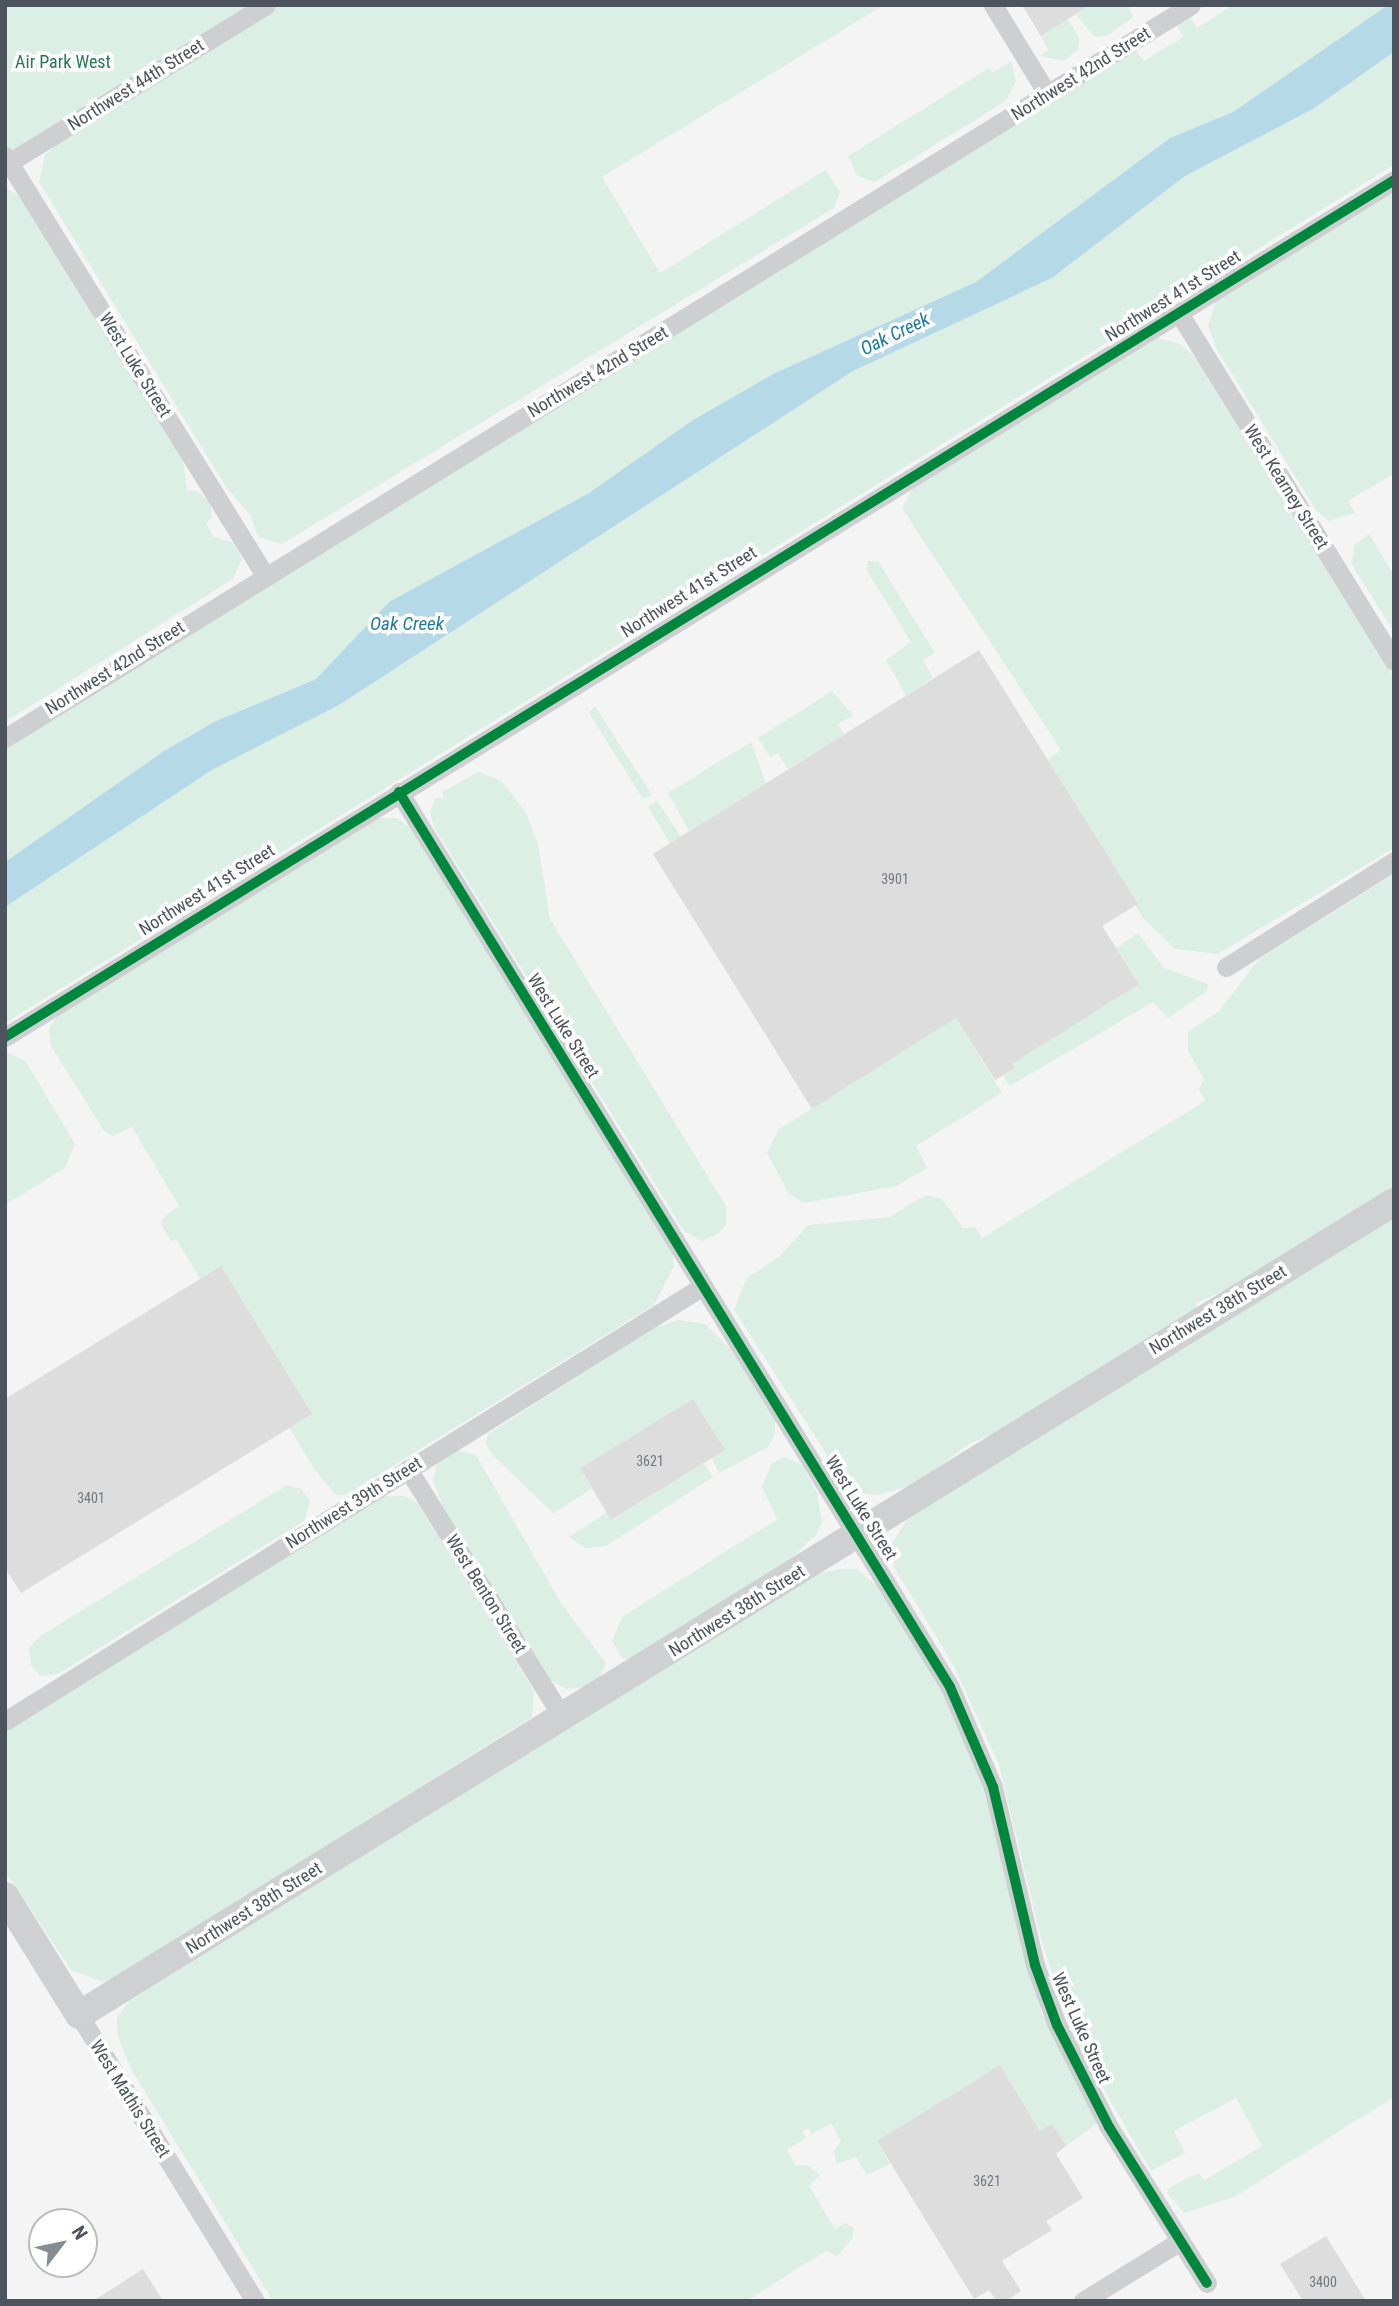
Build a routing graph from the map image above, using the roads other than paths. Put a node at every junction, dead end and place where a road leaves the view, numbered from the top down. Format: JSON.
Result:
{"nodes":[{"id":1,"x":266,"y":5,"type":"edge"},
{"id":2,"x":993,"y":5,"type":"edge"},
{"id":3,"x":1191,"y":5,"type":"edge"},
{"id":4,"x":1048,"y":95,"type":"junction"},
{"id":5,"x":7,"y":161,"type":"edge"},
{"id":6,"x":1394,"y":180,"type":"edge"},
{"id":7,"x":1178,"y":313,"type":"junction"},
{"id":8,"x":264,"y":574,"type":"junction"},
{"id":9,"x":1394,"y":661,"type":"edge"},
{"id":10,"x":5,"y":738,"type":"edge"},
{"id":11,"x":399,"y":792,"type":"junction"},
{"id":12,"x":1394,"y":862,"type":"edge"},
{"id":13,"x":1226,"y":967,"type":"dead end"},
{"id":14,"x":5,"y":1037,"type":"edge"},
{"id":15,"x":1394,"y":1202,"type":"edge"},
{"id":16,"x":703,"y":1286,"type":"junction"},
{"id":17,"x":408,"y":1469,"type":"junction"},
{"id":18,"x":858,"y":1536,"type":"junction"},
{"id":19,"x":563,"y":1718,"type":"junction"},
{"id":20,"x":5,"y":1721,"type":"edge"},
{"id":21,"x":5,"y":1896,"type":"edge"},
{"id":22,"x":79,"y":2015,"type":"junction"},
{"id":23,"x":1180,"y":2241,"type":"junction"},
{"id":24,"x":1207,"y":2283,"type":"dead end"},
{"id":25,"x":255,"y":2301,"type":"edge"},
{"id":26,"x":1083,"y":2301,"type":"edge"}],
"edges":[{"from":1,"to":5,"type":"street","name":"Northwest 44th Street"},
{"from":2,"to":4,"type":"street"},
{"from":3,"to":4,"type":"street","name":"Northwest 42nd Street"},
{"from":4,"to":8,"type":"street","name":"Northwest 42nd Street"},
{"from":5,"to":8,"type":"street","name":"West Luke Street"},
{"from":6,"to":7,"type":"street","name":"Northwest 41st Street"},
{"from":7,"to":9,"type":"street","name":"West Kearney Street"},
{"from":7,"to":11,"type":"street","name":"Northwest 41st Street"},
{"from":8,"to":10,"type":"street","name":"Northwest 42nd Street"},
{"from":11,"to":14,"type":"street","name":"Northwest 41st Street"},
{"from":11,"to":16,"type":"street","name":"West Luke Street"},
{"from":12,"to":13,"type":"street"},
{"from":15,"to":18,"type":"street","name":"Northwest 38th Street"},
{"from":16,"to":17,"type":"street","name":"Northwest 39th Street"},
{"from":16,"to":18,"type":"street","name":"West Luke Street"},
{"from":17,"to":19,"type":"street","name":"West Benton Street"},
{"from":17,"to":20,"type":"street","name":"Northwest 39th Street"},
{"from":18,"to":19,"type":"street","name":"Northwest 38th Street"},
{"from":18,"to":23,"type":"street","name":"West Luke Street"},
{"from":19,"to":22,"type":"street","name":"Northwest 38th Street"},
{"from":21,"to":22,"type":"street","name":"West Mathis Street"},
{"from":22,"to":25,"type":"street","name":"West Mathis Street"},
{"from":23,"to":24,"type":"street","name":"West Luke Street"},
{"from":23,"to":26,"type":"street"}]}
